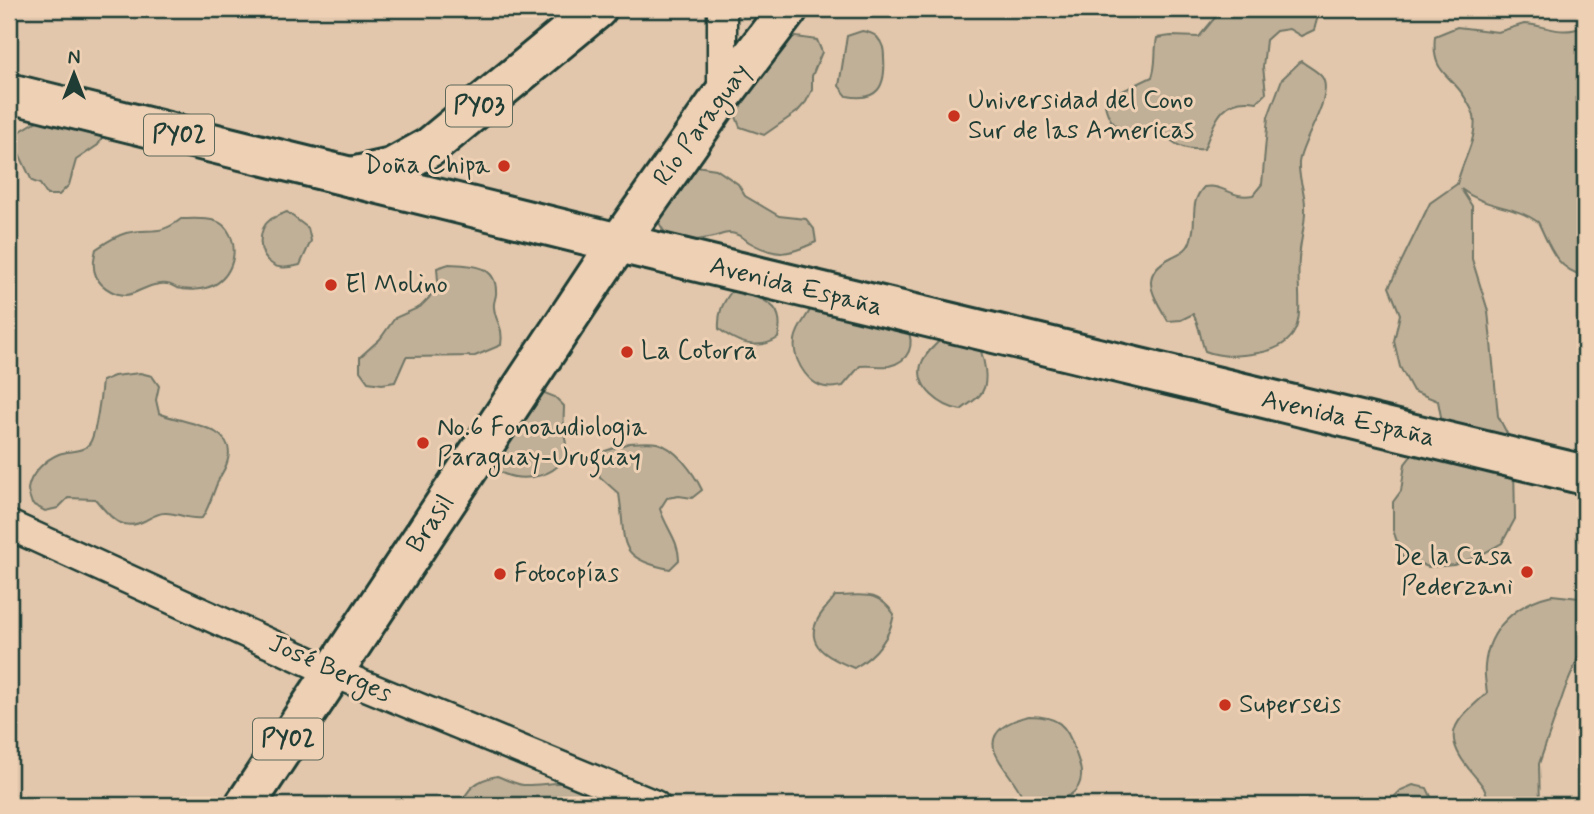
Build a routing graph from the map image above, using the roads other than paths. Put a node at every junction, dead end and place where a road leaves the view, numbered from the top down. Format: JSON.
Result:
{"nodes":[{"id":1,"x":597,"y":9,"type":"edge"},
{"id":2,"x":722,"y":9,"type":"edge"},
{"id":3,"x":788,"y":9,"type":"edge"},
{"id":4,"x":9,"y":93,"type":"edge"},
{"id":5,"x":722,"y":96,"type":"junction"},
{"id":6,"x":349,"y":177,"type":"junction"},
{"id":7,"x":619,"y":243,"type":"junction"},
{"id":8,"x":1585,"y":475,"type":"edge"},
{"id":9,"x":9,"y":525,"type":"edge"},
{"id":10,"x":332,"y":672,"type":"junction"},
{"id":11,"x":245,"y":805,"type":"edge"},
{"id":12,"x":655,"y":805,"type":"edge"}],
"edges":[{"from":1,"to":6,"type":"main road","number":"PY03"},
{"from":2,"to":5,"type":"street"},
{"from":3,"to":5,"type":"main road","name":"Río Paraguay"},
{"from":4,"to":6,"type":"main road","name":"Avenida España","number":"PY02"},
{"from":5,"to":7,"type":"main road","name":"Río Paraguay"},
{"from":6,"to":7,"type":"main road","name":"Avenida España","number":"PY02"},
{"from":7,"to":8,"type":"main road","name":"Avenida España"},
{"from":7,"to":10,"type":"main road","name":"Brasil","number":"PY02"},
{"from":9,"to":10,"type":"street","name":"José Berges"},
{"from":10,"to":11,"type":"main road","name":"Brasil","number":"PY02"},
{"from":10,"to":12,"type":"street","name":"José Berges"}]}
